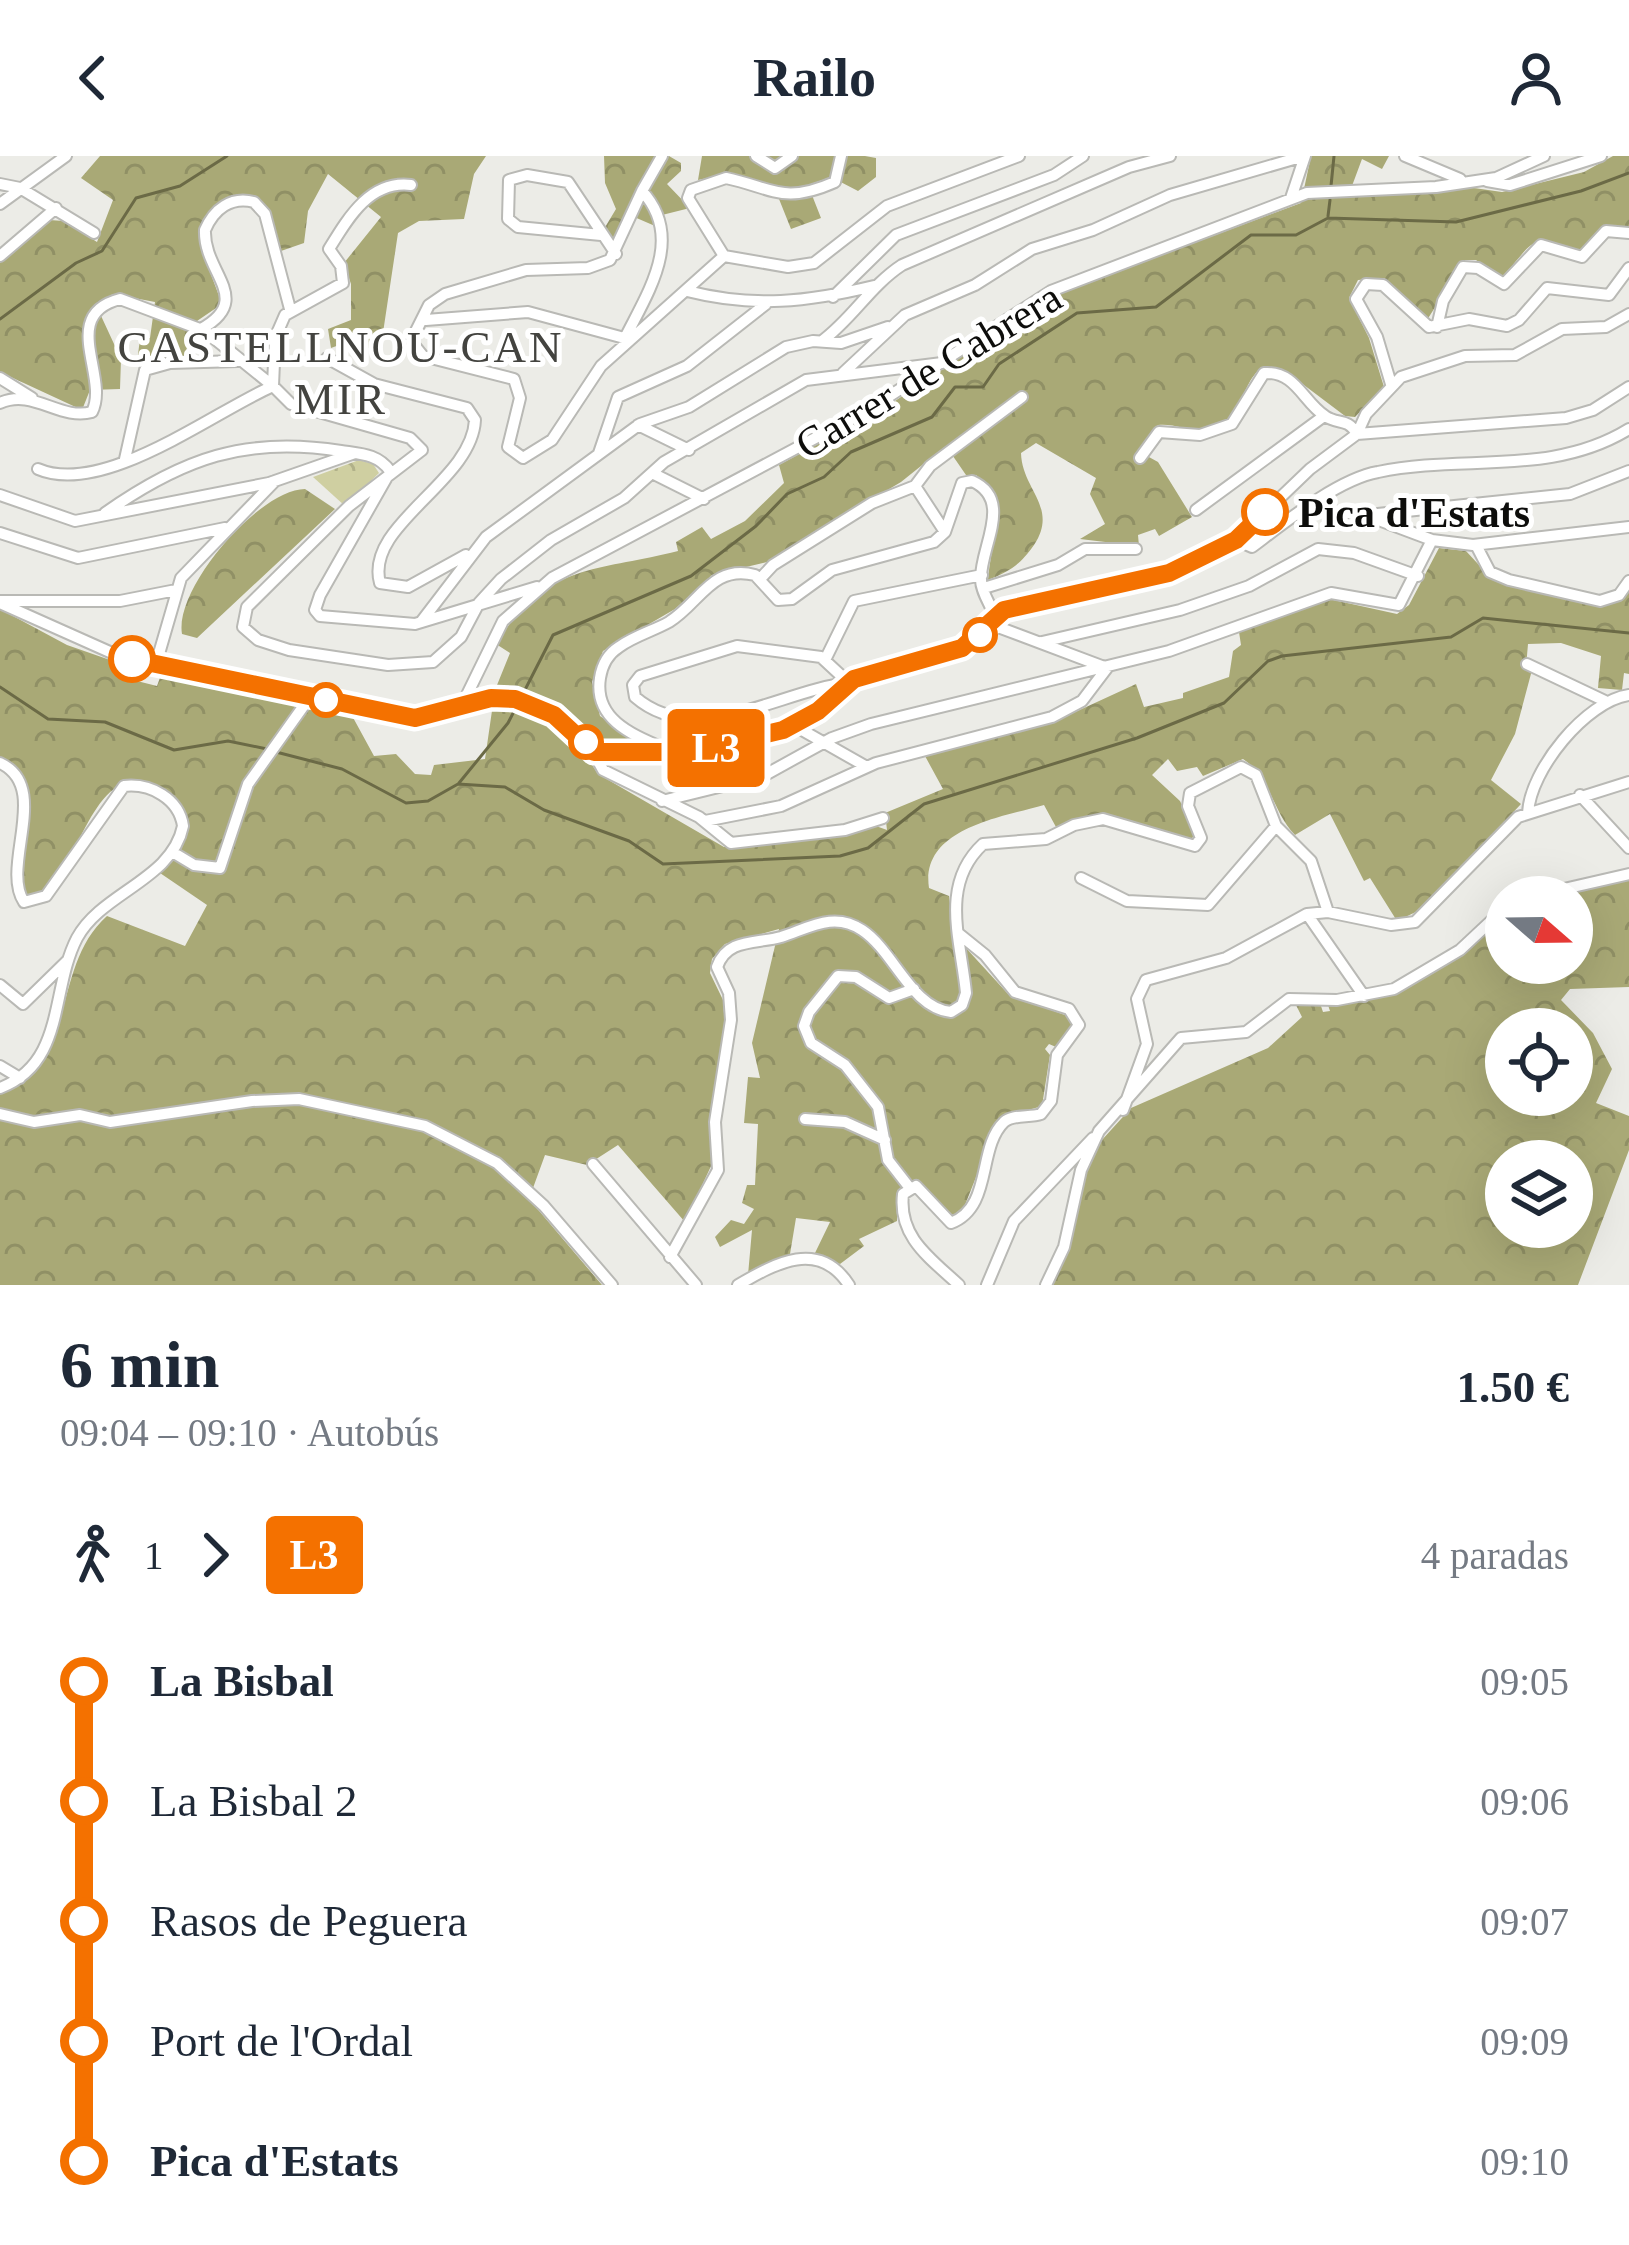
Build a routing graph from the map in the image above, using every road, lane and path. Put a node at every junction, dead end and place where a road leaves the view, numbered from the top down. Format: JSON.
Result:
{"nodes":[{"id":1,"x":66,"y":156,"type":"edge"},
{"id":2,"x":662,"y":156,"type":"edge"},
{"id":3,"x":756,"y":156,"type":"edge"},
{"id":4,"x":792,"y":156,"type":"edge"},
{"id":5,"x":841,"y":156,"type":"edge"},
{"id":6,"x":1019,"y":156,"type":"edge"},
{"id":7,"x":1082,"y":156,"type":"edge"},
{"id":8,"x":1129,"y":156,"type":"edge"},
{"id":9,"x":1170,"y":156,"type":"edge"},
{"id":10,"x":1305,"y":156,"type":"edge"},
{"id":11,"x":1405,"y":156,"type":"edge"},
{"id":12,"x":1544,"y":156,"type":"edge"},
{"id":13,"x":1601,"y":156,"type":"edge"},
{"id":14,"x":1121,"y":171,"type":"junction"},
{"id":15,"x":1463,"y":179,"type":"junction"},
{"id":16,"x":1484,"y":180,"type":"junction"},
{"id":17,"x":0,"y":184,"type":"edge"},
{"id":18,"x":411,"y":184,"type":"dead end"},
{"id":19,"x":18,"y":187,"type":"junction"},
{"id":20,"x":642,"y":191,"type":"junction"},
{"id":21,"x":1292,"y":198,"type":"junction"},
{"id":22,"x":0,"y":204,"type":"edge"},
{"id":23,"x":56,"y":208,"type":"junction"},
{"id":24,"x":94,"y":232,"type":"dead end"},
{"id":25,"x":1629,"y":232,"type":"edge"},
{"id":26,"x":601,"y":235,"type":"junction"},
{"id":27,"x":616,"y":254,"type":"junction"},
{"id":28,"x":0,"y":256,"type":"edge"},
{"id":29,"x":724,"y":256,"type":"junction"},
{"id":30,"x":1629,"y":268,"type":"edge"},
{"id":31,"x":874,"y":286,"type":"junction"},
{"id":32,"x":687,"y":291,"type":"junction"},
{"id":33,"x":833,"y":297,"type":"junction"},
{"id":34,"x":766,"y":304,"type":"junction"},
{"id":35,"x":290,"y":309,"type":"junction"},
{"id":36,"x":1629,"y":314,"type":"edge"},
{"id":37,"x":426,"y":320,"type":"junction"},
{"id":38,"x":888,"y":327,"type":"junction"},
{"id":39,"x":1437,"y":327,"type":"junction"},
{"id":40,"x":201,"y":329,"type":"junction"},
{"id":41,"x":628,"y":339,"type":"junction"},
{"id":42,"x":822,"y":340,"type":"junction"},
{"id":43,"x":327,"y":358,"type":"dead end"},
{"id":44,"x":238,"y":361,"type":"junction"},
{"id":45,"x":943,"y":362,"type":"junction"},
{"id":46,"x":841,"y":374,"type":"junction"},
{"id":47,"x":0,"y":378,"type":"edge"},
{"id":48,"x":1391,"y":383,"type":"junction"},
{"id":49,"x":273,"y":386,"type":"junction"},
{"id":50,"x":1629,"y":387,"type":"edge"},
{"id":51,"x":1022,"y":397,"type":"dead end"},
{"id":52,"x":33,"y":400,"type":"junction"},
{"id":53,"x":0,"y":403,"type":"edge"},
{"id":54,"x":1324,"y":416,"type":"junction"},
{"id":55,"x":637,"y":425,"type":"junction"},
{"id":56,"x":1629,"y":429,"type":"edge"},
{"id":57,"x":1353,"y":436,"type":"junction"},
{"id":58,"x":689,"y":450,"type":"junction"},
{"id":59,"x":355,"y":453,"type":"junction"},
{"id":60,"x":599,"y":454,"type":"junction"},
{"id":61,"x":1140,"y":458,"type":"dead end"},
{"id":62,"x":125,"y":459,"type":"junction"},
{"id":63,"x":38,"y":469,"type":"dead end"},
{"id":64,"x":391,"y":471,"type":"junction"},
{"id":65,"x":652,"y":472,"type":"junction"},
{"id":66,"x":1629,"y":472,"type":"edge"},
{"id":67,"x":275,"y":481,"type":"junction"},
{"id":68,"x":915,"y":485,"type":"junction"},
{"id":69,"x":0,"y":495,"type":"edge"},
{"id":70,"x":704,"y":499,"type":"junction"},
{"id":71,"x":1319,"y":502,"type":"junction"},
{"id":72,"x":1196,"y":510,"type":"dead end"},
{"id":73,"x":102,"y":514,"type":"junction"},
{"id":74,"x":1367,"y":515,"type":"junction"},
{"id":75,"x":1629,"y":527,"type":"edge"},
{"id":76,"x":225,"y":528,"type":"junction"},
{"id":77,"x":945,"y":532,"type":"junction"},
{"id":78,"x":0,"y":533,"type":"edge"},
{"id":79,"x":1236,"y":540,"type":"junction"},
{"id":80,"x":1432,"y":540,"type":"junction"},
{"id":81,"x":1476,"y":545,"type":"junction"},
{"id":82,"x":1136,"y":549,"type":"dead end"},
{"id":83,"x":474,"y":550,"type":"junction"},
{"id":84,"x":1418,"y":576,"type":"junction"},
{"id":85,"x":760,"y":579,"type":"junction"},
{"id":86,"x":1629,"y":581,"type":"edge"},
{"id":87,"x":983,"y":582,"type":"junction"},
{"id":88,"x":541,"y":587,"type":"junction"},
{"id":89,"x":176,"y":590,"type":"junction"},
{"id":90,"x":0,"y":602,"type":"edge"},
{"id":91,"x":479,"y":603,"type":"junction"},
{"id":92,"x":992,"y":620,"type":"junction"},
{"id":93,"x":421,"y":622,"type":"junction"},
{"id":94,"x":1042,"y":643,"type":"junction"},
{"id":95,"x":824,"y":660,"type":"junction"},
{"id":96,"x":156,"y":664,"type":"junction"},
{"id":97,"x":1527,"y":664,"type":"dead end"},
{"id":98,"x":1107,"y":668,"type":"junction"},
{"id":99,"x":849,"y":683,"type":"junction"},
{"id":100,"x":1629,"y":695,"type":"edge"},
{"id":101,"x":310,"y":697,"type":"junction"},
{"id":102,"x":1606,"y":700,"type":"junction"},
{"id":103,"x":461,"y":707,"type":"junction"},
{"id":104,"x":793,"y":725,"type":"junction"},
{"id":105,"x":826,"y":743,"type":"junction"},
{"id":106,"x":594,"y":752,"type":"junction"},
{"id":107,"x":675,"y":754,"type":"junction"},
{"id":108,"x":0,"y":764,"type":"edge"},
{"id":109,"x":867,"y":767,"type":"junction"},
{"id":110,"x":1629,"y":782,"type":"edge"},
{"id":111,"x":1580,"y":795,"type":"junction"},
{"id":112,"x":662,"y":801,"type":"junction"},
{"id":113,"x":1528,"y":813,"type":"junction"},
{"id":114,"x":883,"y":818,"type":"dead end"},
{"id":115,"x":705,"y":820,"type":"junction"},
{"id":116,"x":1276,"y":826,"type":"junction"},
{"id":117,"x":1629,"y":848,"type":"edge"},
{"id":118,"x":174,"y":853,"type":"junction"},
{"id":119,"x":1629,"y":874,"type":"edge"},
{"id":120,"x":1081,"y":878,"type":"dead end"},
{"id":121,"x":1593,"y":882,"type":"edge"},
{"id":122,"x":1328,"y":912,"type":"junction"},
{"id":123,"x":1307,"y":914,"type":"junction"},
{"id":124,"x":1485,"y":926,"type":"edge"},
{"id":125,"x":959,"y":934,"type":"junction"},
{"id":126,"x":70,"y":957,"type":"junction"},
{"id":127,"x":0,"y":985,"type":"edge"},
{"id":128,"x":914,"y":989,"type":"junction"},
{"id":129,"x":1364,"y":996,"type":"junction"},
{"id":130,"x":0,"y":1066,"type":"edge"},
{"id":131,"x":20,"y":1078,"type":"junction"},
{"id":132,"x":0,"y":1088,"type":"edge"},
{"id":133,"x":1123,"y":1110,"type":"junction"},
{"id":134,"x":0,"y":1114,"type":"edge"},
{"id":135,"x":805,"y":1119,"type":"dead end"},
{"id":136,"x":1099,"y":1131,"type":"junction"},
{"id":137,"x":885,"y":1140,"type":"junction"},
{"id":138,"x":593,"y":1164,"type":"dead end"},
{"id":139,"x":909,"y":1187,"type":"junction"},
{"id":140,"x":670,"y":1257,"type":"junction"},
{"id":141,"x":612,"y":1285,"type":"edge"},
{"id":142,"x":696,"y":1285,"type":"edge"},
{"id":143,"x":738,"y":1285,"type":"edge"},
{"id":144,"x":849,"y":1285,"type":"edge"},
{"id":145,"x":959,"y":1285,"type":"edge"},
{"id":146,"x":987,"y":1285,"type":"edge"},
{"id":147,"x":1046,"y":1285,"type":"edge"}],
"edges":[{"from":1,"to":19,"type":"street"},
{"from":2,"to":20,"type":"street"},
{"from":3,"to":4,"type":"street"},
{"from":5,"to":29,"type":"street"},
{"from":6,"to":29,"type":"street"},
{"from":7,"to":33,"type":"street"},
{"from":8,"to":14,"type":"street"},
{"from":9,"to":14,"type":"street"},
{"from":10,"to":21,"type":"street"},
{"from":10,"to":38,"type":"street"},
{"from":11,"to":15,"type":"street"},
{"from":12,"to":16,"type":"street","name":"Carrer de Cabrera"},
{"from":13,"to":16,"type":"street"},
{"from":14,"to":31,"type":"street"},
{"from":15,"to":16,"type":"street","name":"Carrer de Cabrera"},
{"from":15,"to":21,"type":"street","name":"Carrer de Cabrera"},
{"from":17,"to":19,"type":"street"},
{"from":18,"to":35,"type":"street"},
{"from":19,"to":22,"type":"street"},
{"from":19,"to":23,"type":"street"},
{"from":20,"to":27,"type":"street"},
{"from":20,"to":41,"type":"street"},
{"from":21,"to":45,"type":"street","name":"Carrer de Cabrera"},
{"from":23,"to":24,"type":"street"},
{"from":23,"to":28,"type":"street"},
{"from":25,"to":39,"type":"street"},
{"from":26,"to":26,"type":"street"},
{"from":26,"to":27,"type":"street"},
{"from":27,"to":37,"type":"street"},
{"from":29,"to":32,"type":"street"},
{"from":30,"to":39,"type":"street"},
{"from":31,"to":33,"type":"street"},
{"from":31,"to":42,"type":"street"},
{"from":32,"to":34,"type":"street"},
{"from":32,"to":41,"type":"street"},
{"from":33,"to":34,"type":"street"},
{"from":34,"to":60,"type":"street"},
{"from":35,"to":40,"type":"street"},
{"from":35,"to":49,"type":"street"},
{"from":36,"to":48,"type":"street"},
{"from":37,"to":41,"type":"street"},
{"from":37,"to":41,"type":"street"},
{"from":38,"to":42,"type":"street"},
{"from":38,"to":46,"type":"street"},
{"from":39,"to":48,"type":"street"},
{"from":40,"to":44,"type":"street"},
{"from":40,"to":52,"type":"street"},
{"from":42,"to":55,"type":"street"},
{"from":43,"to":83,"type":"street"},
{"from":44,"to":49,"type":"street"},
{"from":44,"to":62,"type":"street"},
{"from":45,"to":46,"type":"street"},
{"from":45,"to":70,"type":"street","name":"Carrer de Cabrera"},
{"from":46,"to":58,"type":"street"},
{"from":47,"to":52,"type":"street"},
{"from":48,"to":57,"type":"street"},
{"from":49,"to":62,"type":"street"},
{"from":49,"to":64,"type":"street"},
{"from":50,"to":57,"type":"street"},
{"from":51,"to":68,"type":"street"},
{"from":52,"to":53,"type":"street"},
{"from":54,"to":57,"type":"street"},
{"from":54,"to":61,"type":"street"},
{"from":54,"to":72,"type":"street"},
{"from":55,"to":58,"type":"street"},
{"from":55,"to":60,"type":"street"},
{"from":56,"to":71,"type":"street"},
{"from":57,"to":79,"type":"street"},
{"from":58,"to":65,"type":"street"},
{"from":59,"to":64,"type":"street"},
{"from":59,"to":67,"type":"street"},
{"from":59,"to":73,"type":"street"},
{"from":60,"to":83,"type":"street"},
{"from":62,"to":63,"type":"street"},
{"from":64,"to":91,"type":"street"},
{"from":64,"to":93,"type":"street"},
{"from":65,"to":70,"type":"street"},
{"from":65,"to":91,"type":"street"},
{"from":66,"to":74,"type":"street"},
{"from":67,"to":73,"type":"street"},
{"from":67,"to":76,"type":"street"},
{"from":68,"to":77,"type":"street"},
{"from":68,"to":85,"type":"street"},
{"from":69,"to":73,"type":"street"},
{"from":70,"to":88,"type":"street","name":"Carrer de Cabrera"},
{"from":71,"to":74,"type":"street"},
{"from":71,"to":79,"type":"street"},
{"from":74,"to":80,"type":"street"},
{"from":75,"to":81,"type":"street"},
{"from":76,"to":78,"type":"street"},
{"from":76,"to":89,"type":"street"},
{"from":77,"to":85,"type":"street"},
{"from":77,"to":87,"type":"street"},
{"from":79,"to":92,"type":"street"},
{"from":80,"to":81,"type":"street"},
{"from":80,"to":84,"type":"street"},
{"from":81,"to":86,"type":"street"},
{"from":82,"to":87,"type":"street"},
{"from":83,"to":93,"type":"street"},
{"from":84,"to":94,"type":"street"},
{"from":84,"to":98,"type":"street"},
{"from":85,"to":107,"type":"street"},
{"from":87,"to":92,"type":"street"},
{"from":87,"to":95,"type":"street"},
{"from":88,"to":91,"type":"street"},
{"from":88,"to":103,"type":"street","name":"Carrer de Cabrera"},
{"from":89,"to":90,"type":"street"},
{"from":89,"to":96,"type":"street"},
{"from":90,"to":96,"type":"street"},
{"from":91,"to":93,"type":"street"},
{"from":92,"to":94,"type":"street"},
{"from":92,"to":99,"type":"street"},
{"from":94,"to":98,"type":"street"},
{"from":95,"to":99,"type":"street"},
{"from":95,"to":99,"type":"street"},
{"from":96,"to":101,"type":"street"},
{"from":97,"to":102,"type":"street"},
{"from":98,"to":105,"type":"street"},
{"from":98,"to":109,"type":"street"},
{"from":99,"to":104,"type":"street"},
{"from":100,"to":102,"type":"street"},
{"from":101,"to":103,"type":"street"},
{"from":101,"to":118,"type":"street"},
{"from":102,"to":113,"type":"street"},
{"from":103,"to":106,"type":"street"},
{"from":104,"to":105,"type":"street"},
{"from":104,"to":107,"type":"street"},
{"from":105,"to":109,"type":"street"},
{"from":105,"to":112,"type":"street"},
{"from":106,"to":107,"type":"street"},
{"from":106,"to":112,"type":"street"},
{"from":108,"to":118,"type":"street"},
{"from":109,"to":115,"type":"street"},
{"from":110,"to":111,"type":"street"},
{"from":111,"to":113,"type":"street"},
{"from":111,"to":117,"type":"street"},
{"from":112,"to":115,"type":"street"},
{"from":113,"to":122,"type":"street"},
{"from":114,"to":115,"type":"street"},
{"from":116,"to":120,"type":"street"},
{"from":116,"to":122,"type":"street"},
{"from":116,"to":125,"type":"street"},
{"from":118,"to":126,"type":"street"},
{"from":119,"to":121,"type":"street"},
{"from":122,"to":123,"type":"street"},
{"from":123,"to":129,"type":"street"},
{"from":123,"to":133,"type":"street"},
{"from":124,"to":129,"type":"street"},
{"from":125,"to":128,"type":"street"},
{"from":125,"to":139,"type":"street"},
{"from":126,"to":127,"type":"street"},
{"from":126,"to":131,"type":"street"},
{"from":128,"to":137,"type":"street"},
{"from":128,"to":140,"type":"street"},
{"from":129,"to":133,"type":"street"},
{"from":130,"to":131,"type":"street"},
{"from":131,"to":132,"type":"street"},
{"from":133,"to":136,"type":"street"},
{"from":134,"to":141,"type":"street"},
{"from":135,"to":137,"type":"street"},
{"from":136,"to":146,"type":"street"},
{"from":136,"to":147,"type":"street"},
{"from":137,"to":139,"type":"street"},
{"from":138,"to":140,"type":"street"},
{"from":139,"to":145,"type":"street"},
{"from":140,"to":142,"type":"street"},
{"from":143,"to":144,"type":"street"}]}
